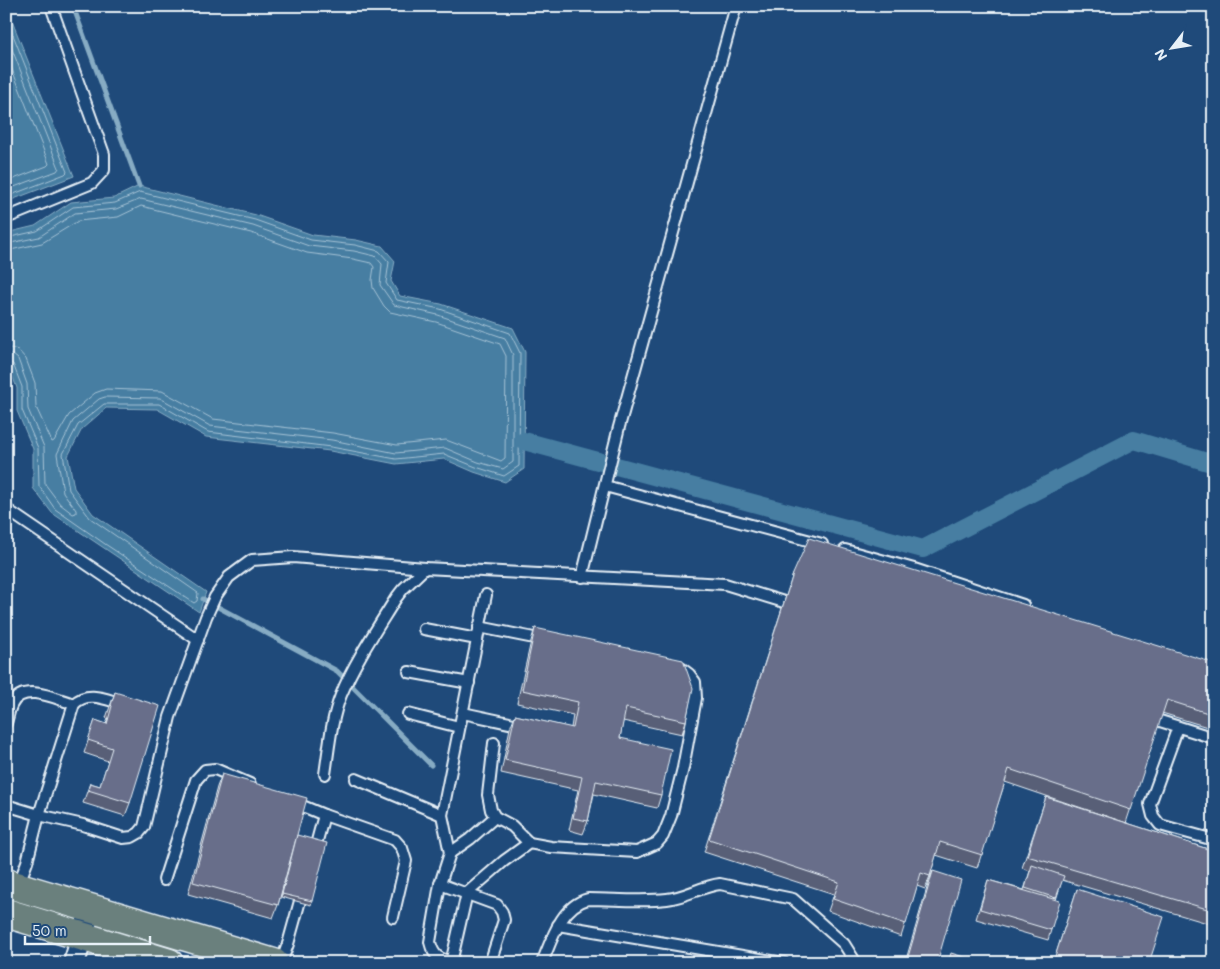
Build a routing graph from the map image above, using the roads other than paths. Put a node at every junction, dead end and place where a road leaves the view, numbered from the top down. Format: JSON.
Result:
{"nodes":[{"id":1,"x":51,"y":6,"type":"edge"},
{"id":2,"x":736,"y":6,"type":"edge"},
{"id":3,"x":6,"y":218,"type":"edge"},
{"id":4,"x":604,"y":486,"type":"junction"},
{"id":5,"x":6,"y":509,"type":"edge"},
{"id":6,"x":425,"y":568,"type":"junction"},
{"id":7,"x":582,"y":577,"type":"junction"},
{"id":8,"x":486,"y":595,"type":"dead end"},
{"id":9,"x":784,"y":602,"type":"edge"},
{"id":10,"x":1033,"y":608,"type":"edge"},
{"id":11,"x":480,"y":627,"type":"junction"},
{"id":12,"x":424,"y":629,"type":"dead end"},
{"id":13,"x":477,"y":639,"type":"junction"},
{"id":14,"x":198,"y":640,"type":"junction"},
{"id":15,"x":556,"y":643,"type":"edge"},
{"id":16,"x":661,"y":664,"type":"edge"},
{"id":17,"x":409,"y":672,"type":"dead end"},
{"id":18,"x":469,"y":683,"type":"junction"},
{"id":19,"x":74,"y":704,"type":"junction"},
{"id":20,"x":132,"y":707,"type":"edge"},
{"id":21,"x":463,"y":713,"type":"junction"},
{"id":22,"x":408,"y":714,"type":"dead end"},
{"id":23,"x":1160,"y":721,"type":"edge"},
{"id":24,"x":6,"y":723,"type":"edge"},
{"id":25,"x":459,"y":727,"type":"junction"},
{"id":26,"x":1178,"y":727,"type":"junction"},
{"id":27,"x":534,"y":728,"type":"edge"},
{"id":28,"x":1214,"y":738,"type":"edge"},
{"id":29,"x":494,"y":744,"type":"dead end"},
{"id":30,"x":325,"y":774,"type":"dead end"},
{"id":31,"x":356,"y":779,"type":"dead end"},
{"id":32,"x":261,"y":788,"type":"edge"},
{"id":33,"x":279,"y":796,"type":"edge"},
{"id":34,"x":6,"y":805,"type":"edge"},
{"id":35,"x":39,"y":814,"type":"junction"},
{"id":36,"x":324,"y":815,"type":"junction"},
{"id":37,"x":442,"y":815,"type":"junction"},
{"id":38,"x":496,"y":817,"type":"junction"},
{"id":39,"x":1214,"y":840,"type":"edge"},
{"id":40,"x":529,"y":843,"type":"junction"},
{"id":41,"x":450,"y":853,"type":"junction"},
{"id":42,"x":311,"y":861,"type":"edge"},
{"id":43,"x":306,"y":879,"type":"edge"},
{"id":44,"x":164,"y":880,"type":"dead end"},
{"id":45,"x":440,"y":884,"type":"junction"},
{"id":46,"x":12,"y":885,"type":"edge"},
{"id":47,"x":467,"y":893,"type":"junction"},
{"id":48,"x":91,"y":908,"type":"junction"},
{"id":49,"x":6,"y":913,"type":"edge"},
{"id":50,"x":393,"y":917,"type":"dead end"},
{"id":51,"x":558,"y":925,"type":"junction"},
{"id":52,"x":83,"y":936,"type":"junction"},
{"id":53,"x":453,"y":962,"type":"edge"},
{"id":54,"x":74,"y":963,"type":"edge"},
{"id":55,"x":169,"y":963,"type":"edge"},
{"id":56,"x":274,"y":963,"type":"edge"},
{"id":57,"x":281,"y":963,"type":"edge"},
{"id":58,"x":489,"y":963,"type":"edge"},
{"id":59,"x":542,"y":963,"type":"edge"},
{"id":60,"x":784,"y":963,"type":"edge"},
{"id":61,"x":856,"y":963,"type":"edge"}],
"edges":[{"from":1,"to":3,"type":"lane"},
{"from":2,"to":4,"type":"lane"},
{"from":4,"to":7,"type":"lane"},
{"from":4,"to":10,"type":"lane"},
{"from":5,"to":14,"type":"lane"},
{"from":6,"to":7,"type":"lane"},
{"from":6,"to":14,"type":"lane"},
{"from":6,"to":30,"type":"lane"},
{"from":7,"to":9,"type":"lane"},
{"from":8,"to":11,"type":"lane"},
{"from":11,"to":13,"type":"lane"},
{"from":11,"to":15,"type":"lane"},
{"from":12,"to":13,"type":"lane"},
{"from":13,"to":18,"type":"lane"},
{"from":14,"to":35,"type":"lane"},
{"from":16,"to":40,"type":"lane"},
{"from":17,"to":18,"type":"lane"},
{"from":18,"to":21,"type":"lane"},
{"from":19,"to":20,"type":"lane"},
{"from":19,"to":24,"type":"lane"},
{"from":19,"to":35,"type":"lane"},
{"from":21,"to":25,"type":"lane"},
{"from":21,"to":27,"type":"lane"},
{"from":22,"to":25,"type":"lane"},
{"from":23,"to":26,"type":"lane"},
{"from":25,"to":37,"type":"lane"},
{"from":26,"to":28,"type":"lane"},
{"from":26,"to":39,"type":"lane"},
{"from":29,"to":38,"type":"lane"},
{"from":31,"to":37,"type":"lane"},
{"from":32,"to":44,"type":"lane"},
{"from":33,"to":36,"type":"lane"},
{"from":34,"to":35,"type":"lane"},
{"from":35,"to":46,"type":"lane"},
{"from":36,"to":42,"type":"lane"},
{"from":36,"to":50,"type":"lane"},
{"from":37,"to":41,"type":"lane"},
{"from":38,"to":40,"type":"lane"},
{"from":38,"to":41,"type":"lane"},
{"from":40,"to":47,"type":"lane"},
{"from":41,"to":45,"type":"lane"},
{"from":43,"to":57,"type":"lane"},
{"from":45,"to":47,"type":"lane"},
{"from":45,"to":53,"type":"lane"},
{"from":46,"to":48,"type":"highway"},
{"from":47,"to":53,"type":"lane"},
{"from":47,"to":58,"type":"lane"},
{"from":48,"to":52,"type":"street"},
{"from":48,"to":56,"type":"highway"},
{"from":49,"to":52,"type":"highway"},
{"from":51,"to":59,"type":"lane"},
{"from":51,"to":60,"type":"lane"},
{"from":51,"to":61,"type":"lane"},
{"from":52,"to":54,"type":"street"},
{"from":52,"to":55,"type":"highway"}]}
